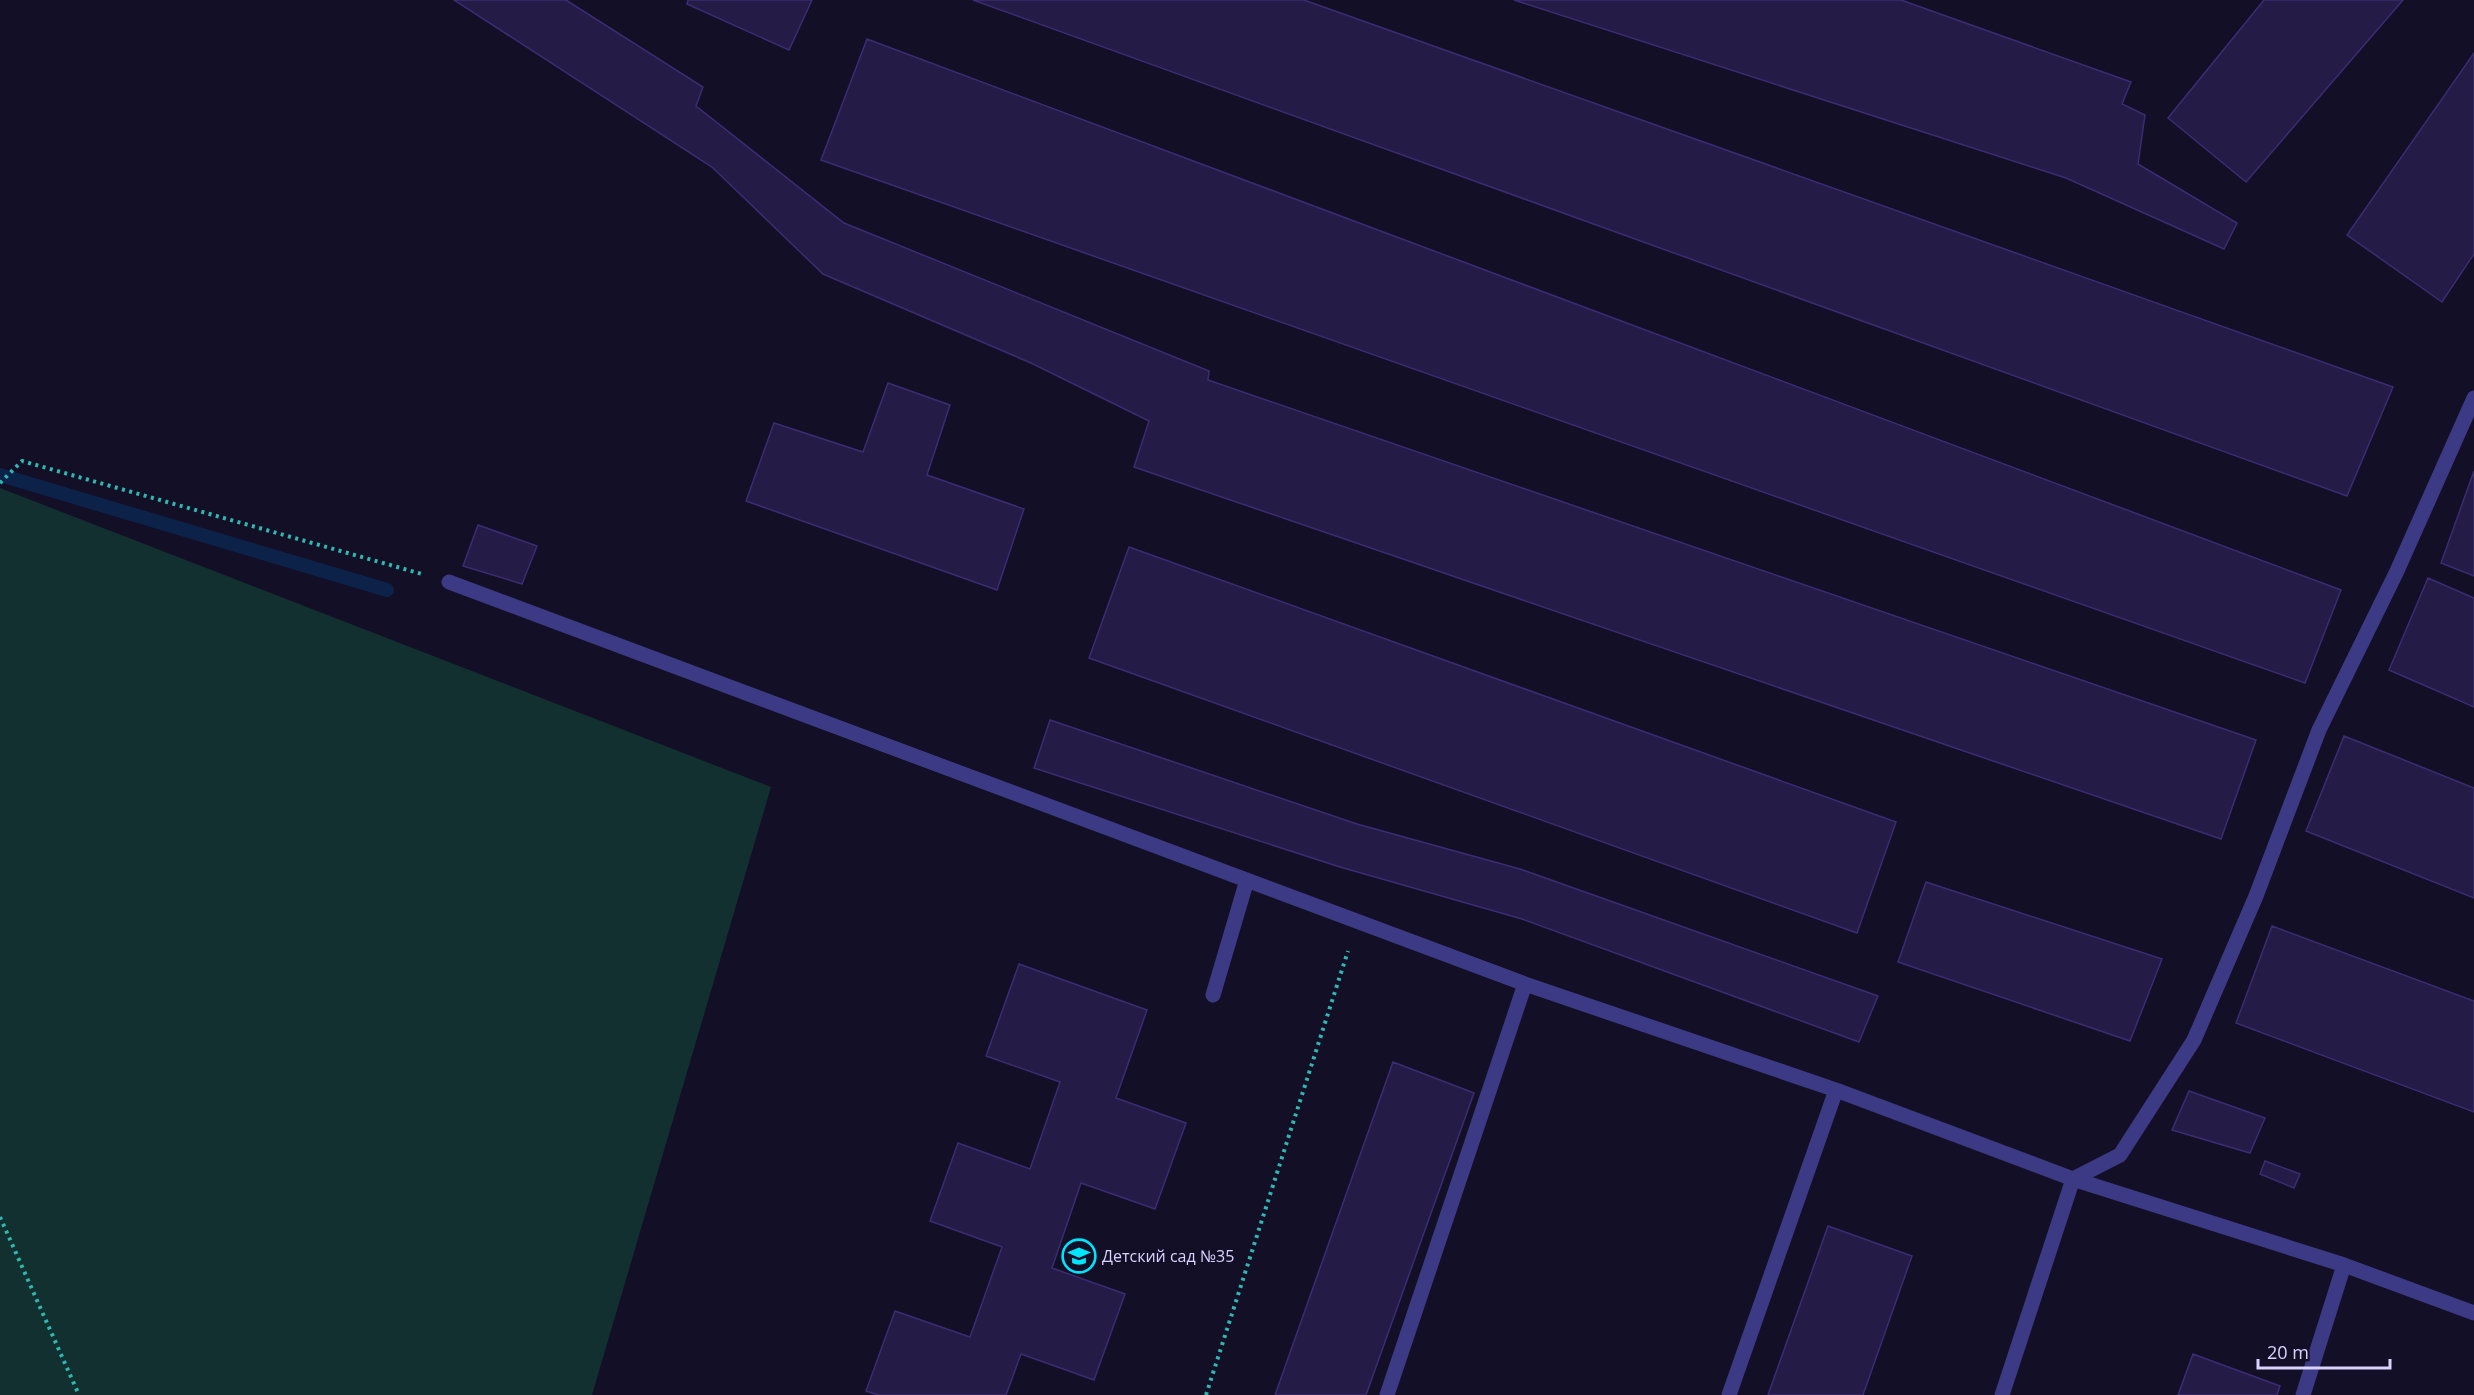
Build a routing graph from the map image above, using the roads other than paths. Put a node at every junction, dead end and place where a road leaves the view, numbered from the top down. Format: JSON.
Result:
{"nodes":[{"id":1,"x":2474,"y":398,"type":"edge"},
{"id":2,"x":449,"y":582,"type":"road end"},
{"id":3,"x":1247,"y":880,"type":"junction"},
{"id":4,"x":1525,"y":984,"type":"junction"},
{"id":5,"x":1213,"y":995,"type":"dead end"},
{"id":6,"x":1836,"y":1090,"type":"junction"},
{"id":7,"x":2073,"y":1179,"type":"junction"},
{"id":8,"x":2344,"y":1265,"type":"junction"},
{"id":9,"x":2474,"y":1313,"type":"edge"},
{"id":10,"x":1386,"y":1395,"type":"edge"},
{"id":11,"x":1729,"y":1395,"type":"edge"},
{"id":12,"x":2002,"y":1395,"type":"edge"},
{"id":13,"x":2303,"y":1395,"type":"edge"}],
"edges":[{"from":1,"to":7,"type":"lane"},
{"from":2,"to":3,"type":"lane"},
{"from":3,"to":4,"type":"lane"},
{"from":3,"to":5,"type":"lane"},
{"from":4,"to":6,"type":"lane"},
{"from":4,"to":10,"type":"lane"},
{"from":6,"to":7,"type":"lane"},
{"from":6,"to":11,"type":"lane"},
{"from":7,"to":8,"type":"lane"},
{"from":7,"to":12,"type":"lane"},
{"from":8,"to":9,"type":"lane"},
{"from":8,"to":13,"type":"lane"}]}
